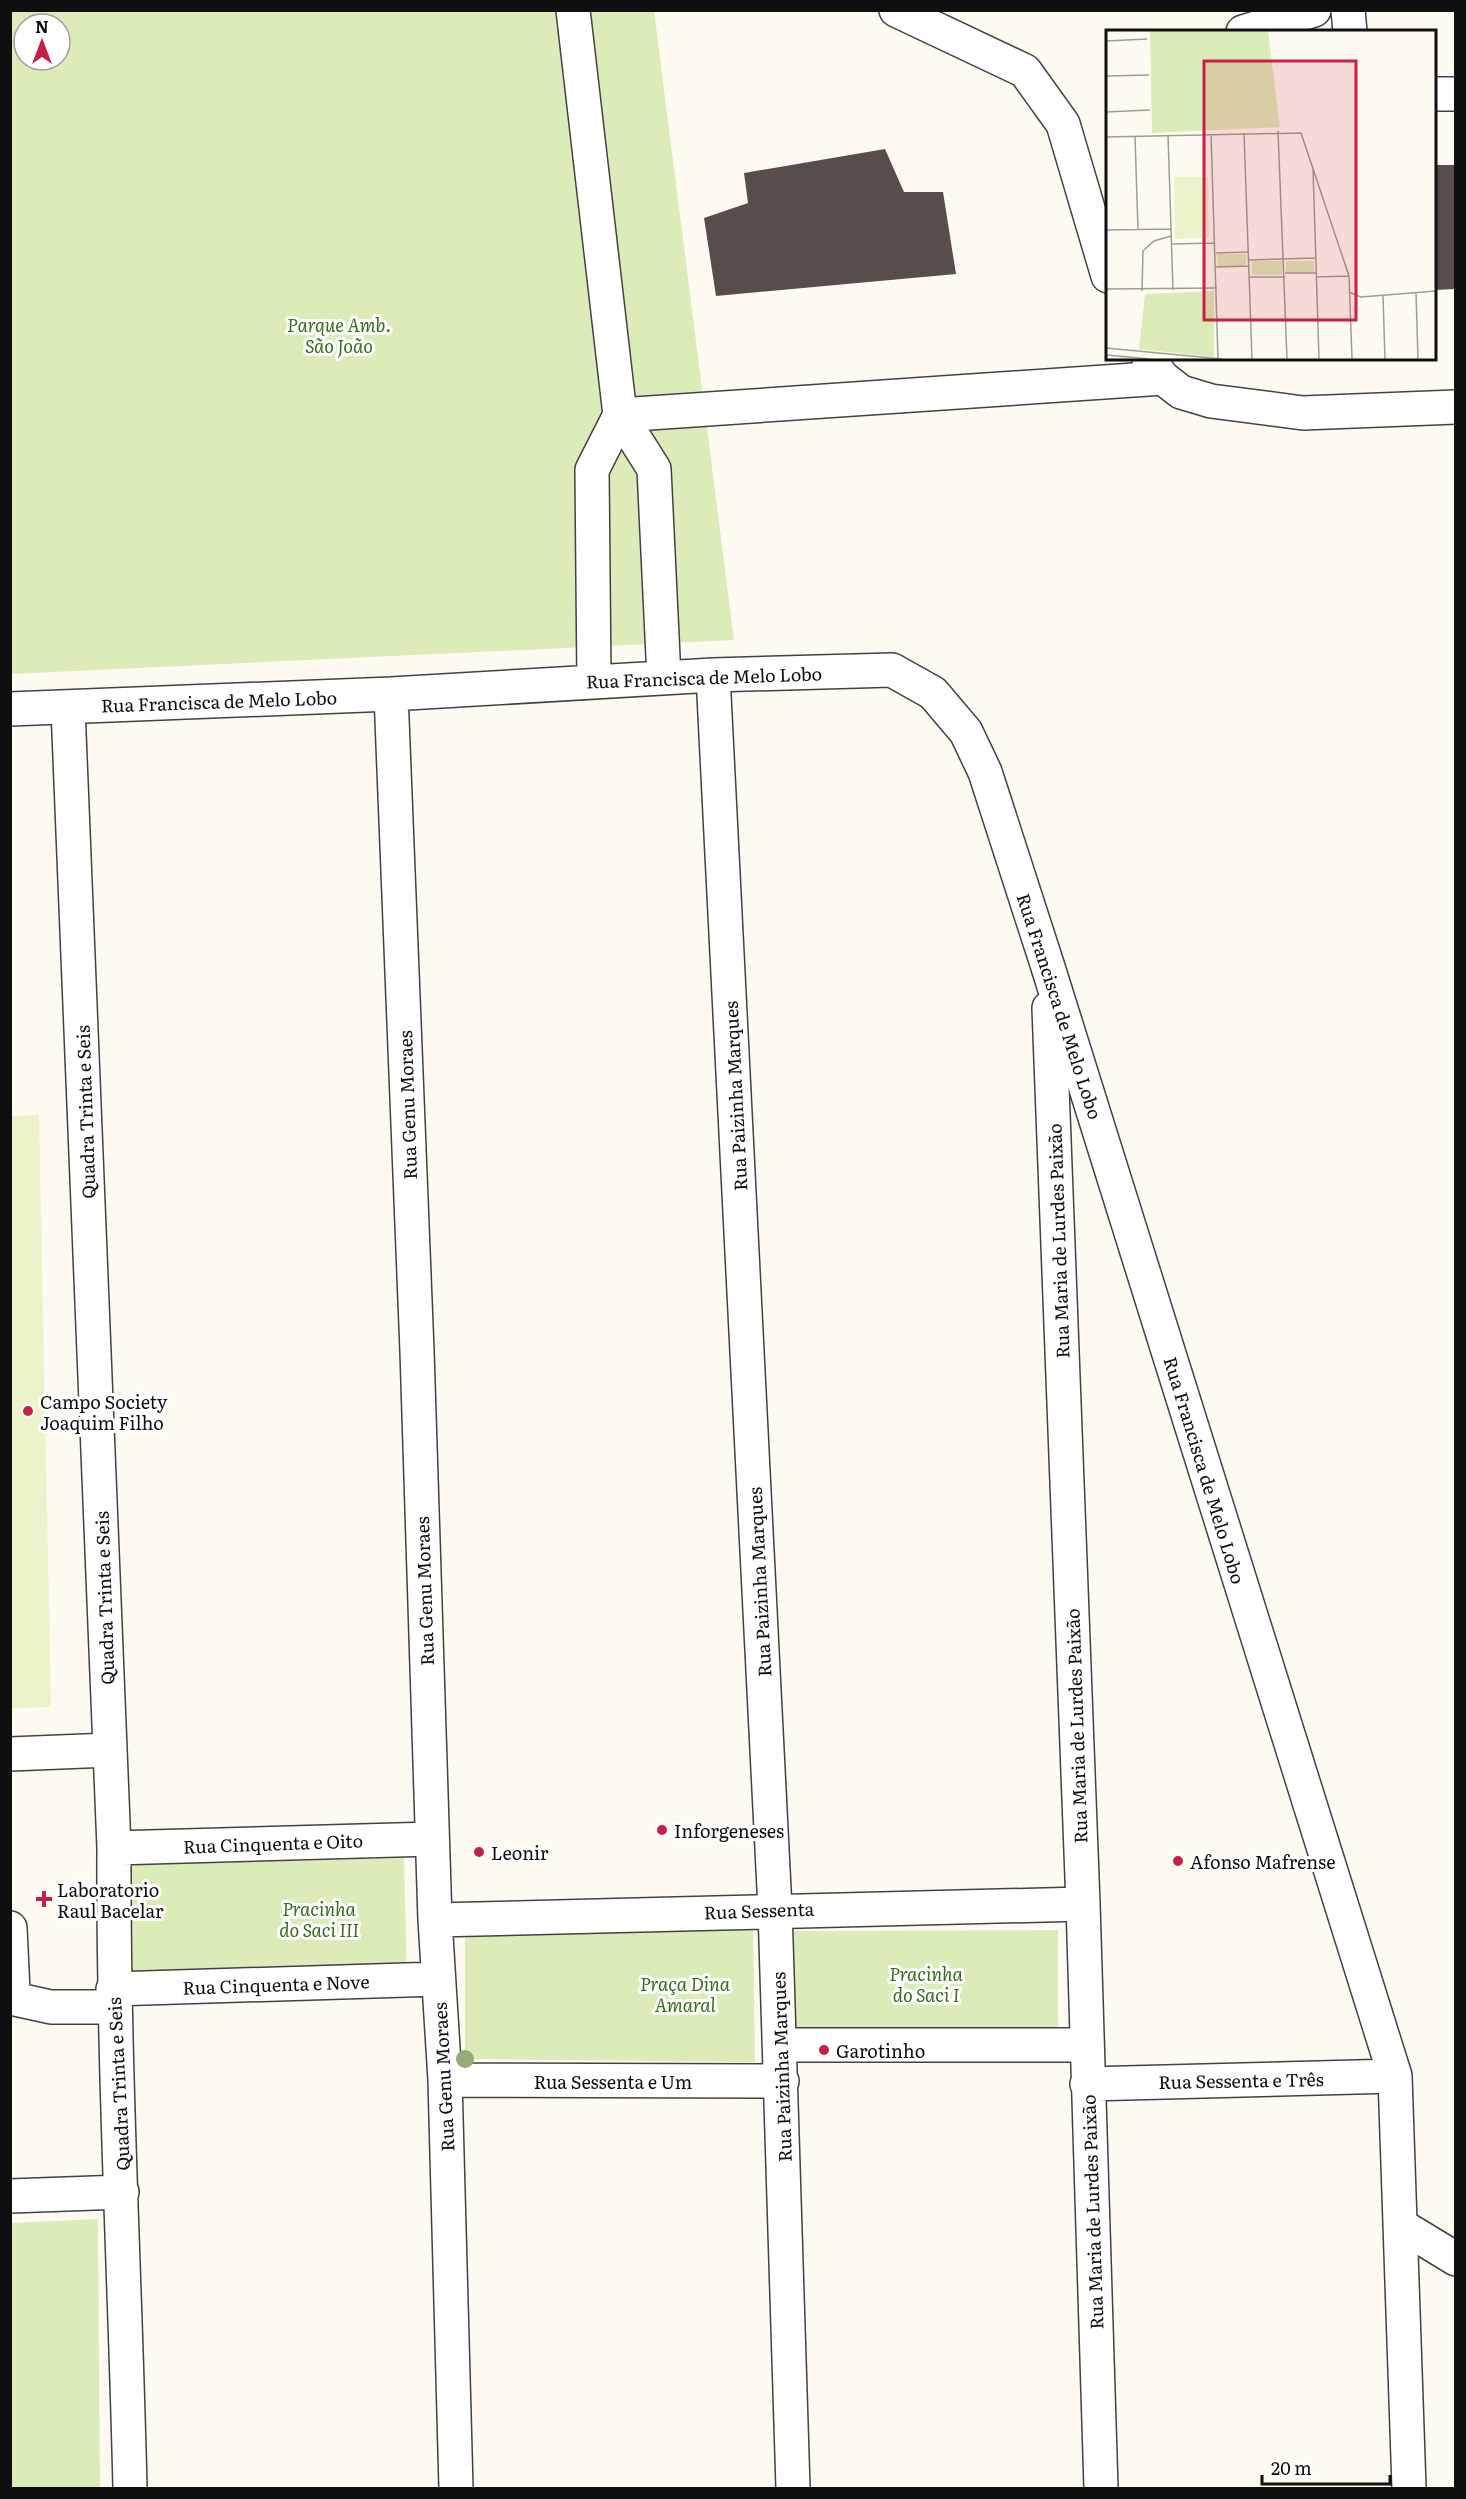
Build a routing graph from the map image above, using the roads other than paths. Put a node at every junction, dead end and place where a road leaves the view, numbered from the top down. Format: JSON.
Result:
{"nodes":[{"id":1,"x":573,"y":10,"type":"edge"},
{"id":2,"x":896,"y":10,"type":"edge"},
{"id":3,"x":1314,"y":10,"type":"edge"},
{"id":4,"x":1348,"y":10,"type":"edge"},
{"id":5,"x":1249,"y":30,"type":"edge"},
{"id":6,"x":1350,"y":30,"type":"edge"},
{"id":7,"x":1436,"y":94,"type":"edge"},
{"id":8,"x":1455,"y":94,"type":"edge"},
{"id":9,"x":1106,"y":273,"type":"edge"},
{"id":10,"x":1155,"y":368,"type":"edge"},
{"id":11,"x":1455,"y":407,"type":"edge"},
{"id":12,"x":620,"y":416,"type":"junction"},
{"id":13,"x":713,"y":675,"type":"junction"},
{"id":14,"x":664,"y":678,"type":"junction"},
{"id":15,"x":594,"y":682,"type":"junction"},
{"id":16,"x":391,"y":694,"type":"junction"},
{"id":17,"x":10,"y":708,"type":"edge"},
{"id":18,"x":68,"y":708,"type":"junction"},
{"id":19,"x":1047,"y":964,"type":"junction"},
{"id":20,"x":110,"y":1750,"type":"junction"},
{"id":21,"x":10,"y":1754,"type":"edge"},
{"id":22,"x":432,"y":1839,"type":"junction"},
{"id":23,"x":114,"y":1848,"type":"junction"},
{"id":24,"x":1083,"y":1904,"type":"junction"},
{"id":25,"x":775,"y":1909,"type":"junction"},
{"id":26,"x":435,"y":1920,"type":"junction"},
{"id":27,"x":10,"y":1928,"type":"edge"},
{"id":28,"x":438,"y":1979,"type":"junction"},
{"id":29,"x":114,"y":1998,"type":"junction"},
{"id":30,"x":780,"y":2045,"type":"junction"},
{"id":31,"x":1086,"y":2045,"type":"junction"},
{"id":32,"x":1395,"y":2076,"type":"junction"},
{"id":33,"x":445,"y":2080,"type":"junction"},
{"id":34,"x":782,"y":2080,"type":"junction"},
{"id":35,"x":1088,"y":2084,"type":"junction"},
{"id":36,"x":122,"y":2192,"type":"junction"},
{"id":37,"x":10,"y":2196,"type":"edge"},
{"id":38,"x":1400,"y":2225,"type":"junction"},
{"id":39,"x":1455,"y":2259,"type":"edge"},
{"id":40,"x":130,"y":2488,"type":"edge"},
{"id":41,"x":456,"y":2488,"type":"edge"},
{"id":42,"x":793,"y":2488,"type":"edge"},
{"id":43,"x":1101,"y":2488,"type":"edge"},
{"id":44,"x":1410,"y":2488,"type":"edge"}],
"edges":[{"from":1,"to":12,"type":"street"},
{"from":2,"to":9,"type":"street"},
{"from":3,"to":5,"type":"street"},
{"from":4,"to":6,"type":"street"},
{"from":7,"to":8,"type":"street"},
{"from":10,"to":11,"type":"street"},
{"from":10,"to":12,"type":"street"},
{"from":12,"to":14,"type":"street"},
{"from":12,"to":15,"type":"street"},
{"from":13,"to":14,"type":"street","name":"Rua Francisca de Melo Lobo"},
{"from":13,"to":19,"type":"street","name":"Rua Francisca de Melo Lobo"},
{"from":13,"to":25,"type":"street","name":"Rua Paizinha Marques"},
{"from":14,"to":15,"type":"street","name":"Rua Francisca de Melo Lobo"},
{"from":15,"to":16,"type":"street","name":"Rua Francisca de Melo Lobo"},
{"from":16,"to":18,"type":"street","name":"Rua Francisca de Melo Lobo"},
{"from":16,"to":22,"type":"street","name":"Rua Genu Moraes"},
{"from":17,"to":18,"type":"street","name":"Rua Francisca de Melo Lobo"},
{"from":18,"to":20,"type":"street","name":"Quadra Trinta e Seis"},
{"from":19,"to":24,"type":"street","name":"Rua Maria de Lurdes Paixão"},
{"from":19,"to":32,"type":"street","name":"Rua Francisca de Melo Lobo"},
{"from":20,"to":21,"type":"street"},
{"from":20,"to":23,"type":"street","name":"Quadra Trinta e Seis"},
{"from":22,"to":23,"type":"street","name":"Rua Cinquenta e Oito"},
{"from":22,"to":26,"type":"street","name":"Rua Genu Moraes"},
{"from":23,"to":29,"type":"street","name":"Quadra Trinta e Seis"},
{"from":24,"to":25,"type":"street","name":"Rua Sessenta"},
{"from":24,"to":31,"type":"street","name":"Rua Maria de Lurdes Paixão"},
{"from":25,"to":26,"type":"street","name":"Rua Sessenta"},
{"from":25,"to":30,"type":"street","name":"Rua Paizinha Marques"},
{"from":26,"to":28,"type":"street","name":"Rua Genu Moraes"},
{"from":27,"to":29,"type":"street","name":"Rua Cinquenta e Nove"},
{"from":28,"to":29,"type":"street","name":"Rua Cinquenta e Nove"},
{"from":28,"to":33,"type":"street","name":"Rua Genu Moraes"},
{"from":29,"to":36,"type":"street","name":"Quadra Trinta e Seis"},
{"from":30,"to":31,"type":"street"},
{"from":30,"to":34,"type":"street","name":"Rua Paizinha Marques"},
{"from":31,"to":35,"type":"street","name":"Rua Maria de Lurdes Paixão"},
{"from":32,"to":35,"type":"street","name":"Rua Sessenta e Três"},
{"from":32,"to":38,"type":"street","name":"Rua Francisca de Melo Lobo"},
{"from":33,"to":34,"type":"street","name":"Rua Sessenta e Um"},
{"from":33,"to":41,"type":"street","name":"Rua Genu Moraes"},
{"from":34,"to":42,"type":"street","name":"Rua Paizinha Marques"},
{"from":35,"to":43,"type":"street","name":"Rua Maria de Lurdes Paixão"},
{"from":36,"to":37,"type":"street"},
{"from":36,"to":40,"type":"street","name":"Quadra Trinta e Seis"},
{"from":38,"to":39,"type":"street"},
{"from":38,"to":44,"type":"street","name":"Rua Francisca de Melo Lobo"}]}
